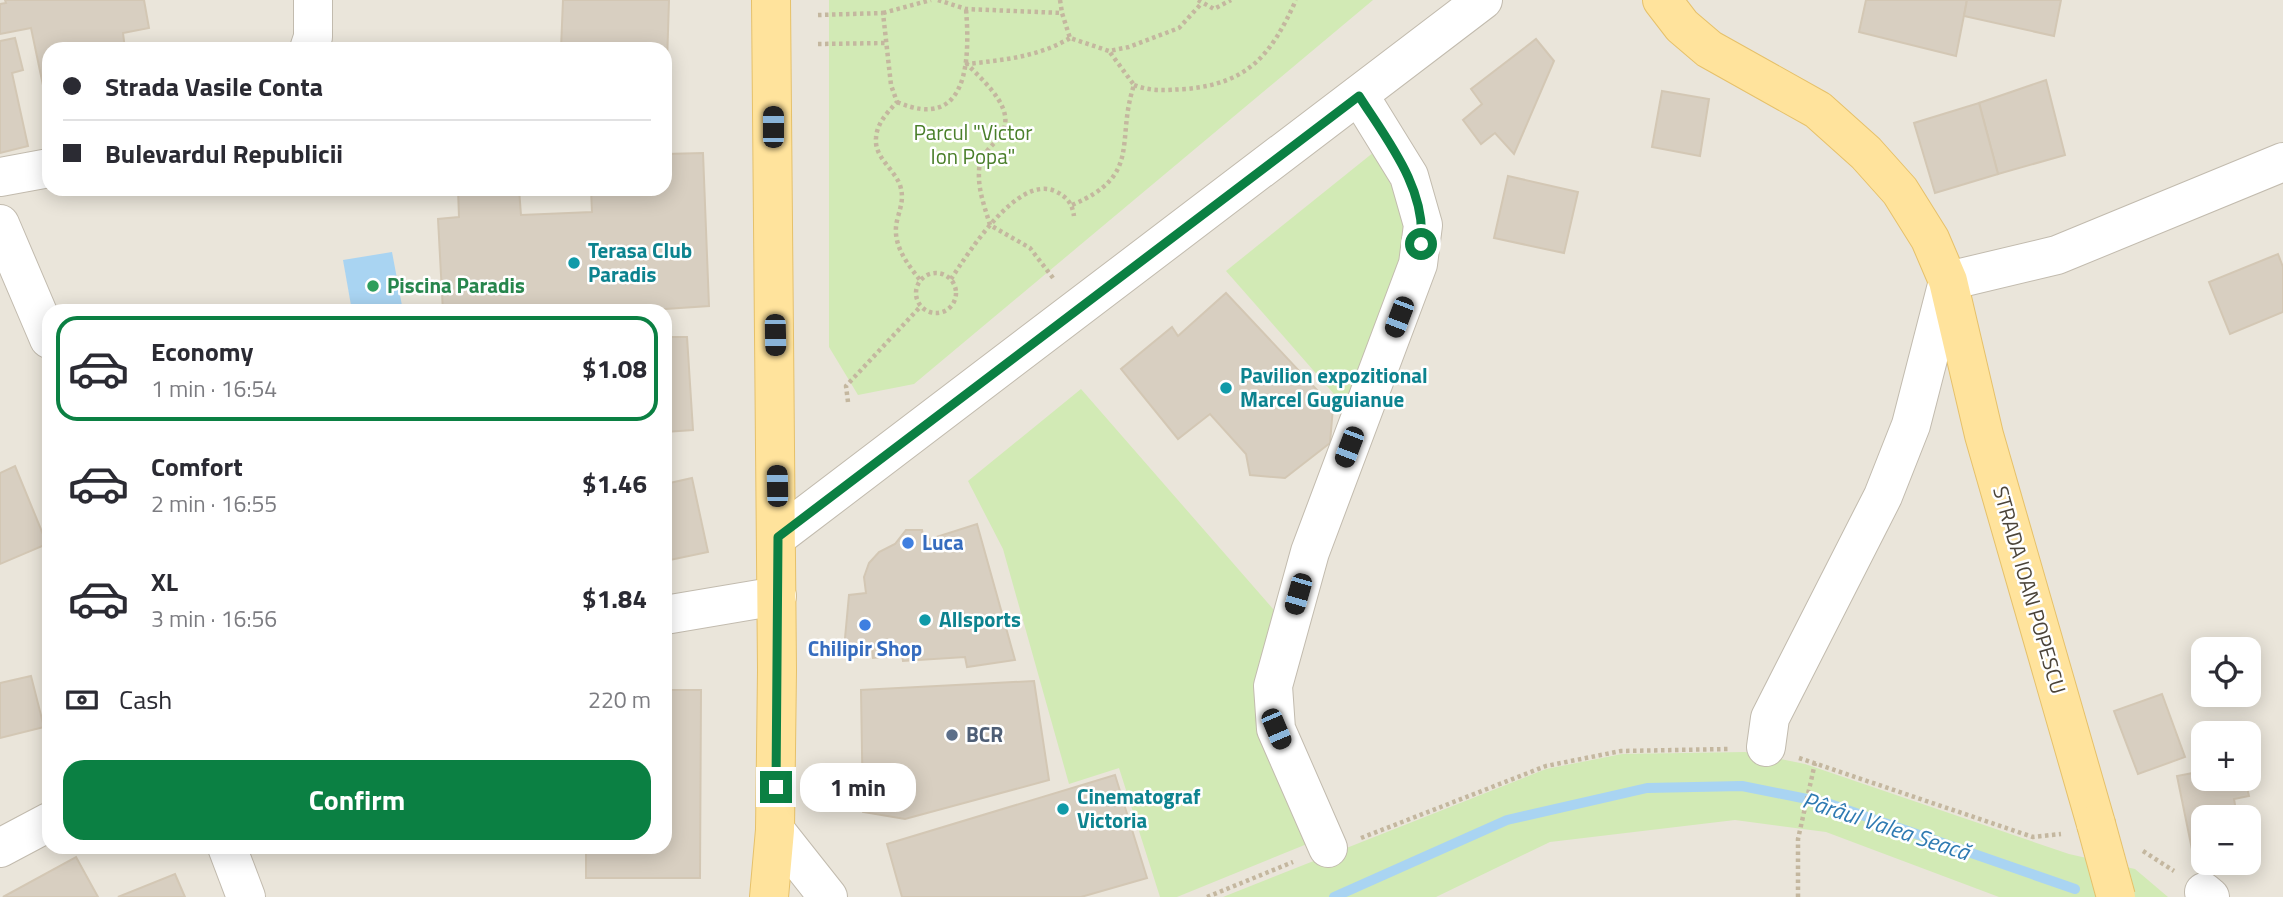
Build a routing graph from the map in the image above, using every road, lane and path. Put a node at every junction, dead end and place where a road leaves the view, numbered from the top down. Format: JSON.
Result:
{"nodes":[{"id":1,"x":313,"y":0,"type":"edge"},
{"id":2,"x":771,"y":0,"type":"edge"},
{"id":3,"x":931,"y":0,"type":"edge"},
{"id":4,"x":937,"y":0,"type":"edge"},
{"id":5,"x":1060,"y":0,"type":"edge"},
{"id":6,"x":1231,"y":0,"type":"edge"},
{"id":7,"x":1296,"y":0,"type":"edge"},
{"id":8,"x":1483,"y":0,"type":"edge"},
{"id":9,"x":1662,"y":0,"type":"edge"},
{"id":10,"x":1200,"y":2,"type":"edge"},
{"id":11,"x":966,"y":9,"type":"junction"},
{"id":12,"x":883,"y":13,"type":"junction"},
{"id":13,"x":1062,"y":13,"type":"junction"},
{"id":14,"x":818,"y":15,"type":"dead end"},
{"id":15,"x":1070,"y":38,"type":"junction"},
{"id":16,"x":311,"y":42,"type":"edge"},
{"id":17,"x":886,"y":43,"type":"junction"},
{"id":18,"x":818,"y":44,"type":"dead end"},
{"id":19,"x":1109,"y":51,"type":"junction"},
{"id":20,"x":967,"y":64,"type":"junction"},
{"id":21,"x":1133,"y":85,"type":"junction"},
{"id":22,"x":1359,"y":96,"type":"junction"},
{"id":23,"x":897,"y":102,"type":"junction"},
{"id":24,"x":2283,"y":162,"type":"edge"},
{"id":25,"x":42,"y":169,"type":"edge"},
{"id":26,"x":0,"y":177,"type":"edge"},
{"id":27,"x":1072,"y":205,"type":"junction"},
{"id":28,"x":1074,"y":216,"type":"dead end"},
{"id":29,"x":0,"y":224,"type":"edge"},
{"id":30,"x":990,"y":225,"type":"junction"},
{"id":31,"x":1053,"y":278,"type":"dead end"},
{"id":32,"x":951,"y":279,"type":"junction"},
{"id":33,"x":920,"y":280,"type":"junction"},
{"id":34,"x":1948,"y":281,"type":"junction"},
{"id":35,"x":920,"y":307,"type":"junction"},
{"id":36,"x":42,"y":323,"type":"edge"},
{"id":37,"x":848,"y":402,"type":"dead end"},
{"id":38,"x":778,"y":537,"type":"junction"},
{"id":39,"x":777,"y":596,"type":"junction"},
{"id":40,"x":672,"y":614,"type":"edge"},
{"id":41,"x":1766,"y":747,"type":"junction"},
{"id":42,"x":1815,"y":763,"type":"junction"},
{"id":43,"x":42,"y":826,"type":"edge"},
{"id":44,"x":775,"y":830,"type":"junction"},
{"id":45,"x":2099,"y":832,"type":"junction"},
{"id":46,"x":0,"y":848,"type":"edge"},
{"id":47,"x":1328,"y":848,"type":"junction"},
{"id":48,"x":229,"y":854,"type":"edge"},
{"id":49,"x":2207,"y":895,"type":"edge"},
{"id":50,"x":246,"y":897,"type":"edge"},
{"id":51,"x":769,"y":897,"type":"edge"},
{"id":52,"x":828,"y":897,"type":"edge"},
{"id":53,"x":1207,"y":897,"type":"edge"},
{"id":54,"x":1798,"y":897,"type":"edge"},
{"id":55,"x":2116,"y":897,"type":"edge"}],
"edges":[{"from":1,"to":16,"type":"street"},
{"from":2,"to":38,"type":"main road"},
{"from":3,"to":12,"type":"path"},
{"from":4,"to":11,"type":"path"},
{"from":5,"to":13,"type":"path"},
{"from":6,"to":10,"type":"path"},
{"from":7,"to":21,"type":"path"},
{"from":8,"to":22,"type":"street"},
{"from":9,"to":34,"type":"main road","name":"STRADA IOAN POPESCU"},
{"from":10,"to":19,"type":"path"},
{"from":11,"to":13,"type":"path"},
{"from":11,"to":20,"type":"path"},
{"from":12,"to":14,"type":"path"},
{"from":12,"to":17,"type":"path"},
{"from":13,"to":15,"type":"path"},
{"from":15,"to":19,"type":"path"},
{"from":15,"to":20,"type":"path"},
{"from":17,"to":18,"type":"path"},
{"from":17,"to":23,"type":"path"},
{"from":19,"to":21,"type":"path"},
{"from":20,"to":23,"type":"path"},
{"from":20,"to":30,"type":"path"},
{"from":21,"to":27,"type":"path"},
{"from":22,"to":38,"type":"street"},
{"from":22,"to":47,"type":"street"},
{"from":23,"to":33,"type":"path"},
{"from":24,"to":34,"type":"street"},
{"from":25,"to":26,"type":"street"},
{"from":27,"to":28,"type":"path"},
{"from":27,"to":30,"type":"path"},
{"from":29,"to":36,"type":"street"},
{"from":30,"to":31,"type":"path"},
{"from":30,"to":32,"type":"path"},
{"from":32,"to":33,"type":"path"},
{"from":32,"to":35,"type":"path"},
{"from":33,"to":35,"type":"path"},
{"from":34,"to":41,"type":"street"},
{"from":34,"to":45,"type":"main road","name":"STRADA IOAN POPESCU"},
{"from":35,"to":37,"type":"path"},
{"from":38,"to":39,"type":"main road"},
{"from":39,"to":40,"type":"street"},
{"from":39,"to":44,"type":"main road"},
{"from":41,"to":42,"type":"path"},
{"from":41,"to":47,"type":"path"},
{"from":42,"to":45,"type":"path"},
{"from":42,"to":54,"type":"path"},
{"from":43,"to":46,"type":"street"},
{"from":44,"to":51,"type":"main road"},
{"from":44,"to":52,"type":"street"},
{"from":45,"to":49,"type":"path"},
{"from":45,"to":55,"type":"main road","name":"STRADA IOAN POPESCU","bridge":true},
{"from":47,"to":53,"type":"path"},
{"from":48,"to":50,"type":"street"}]}
